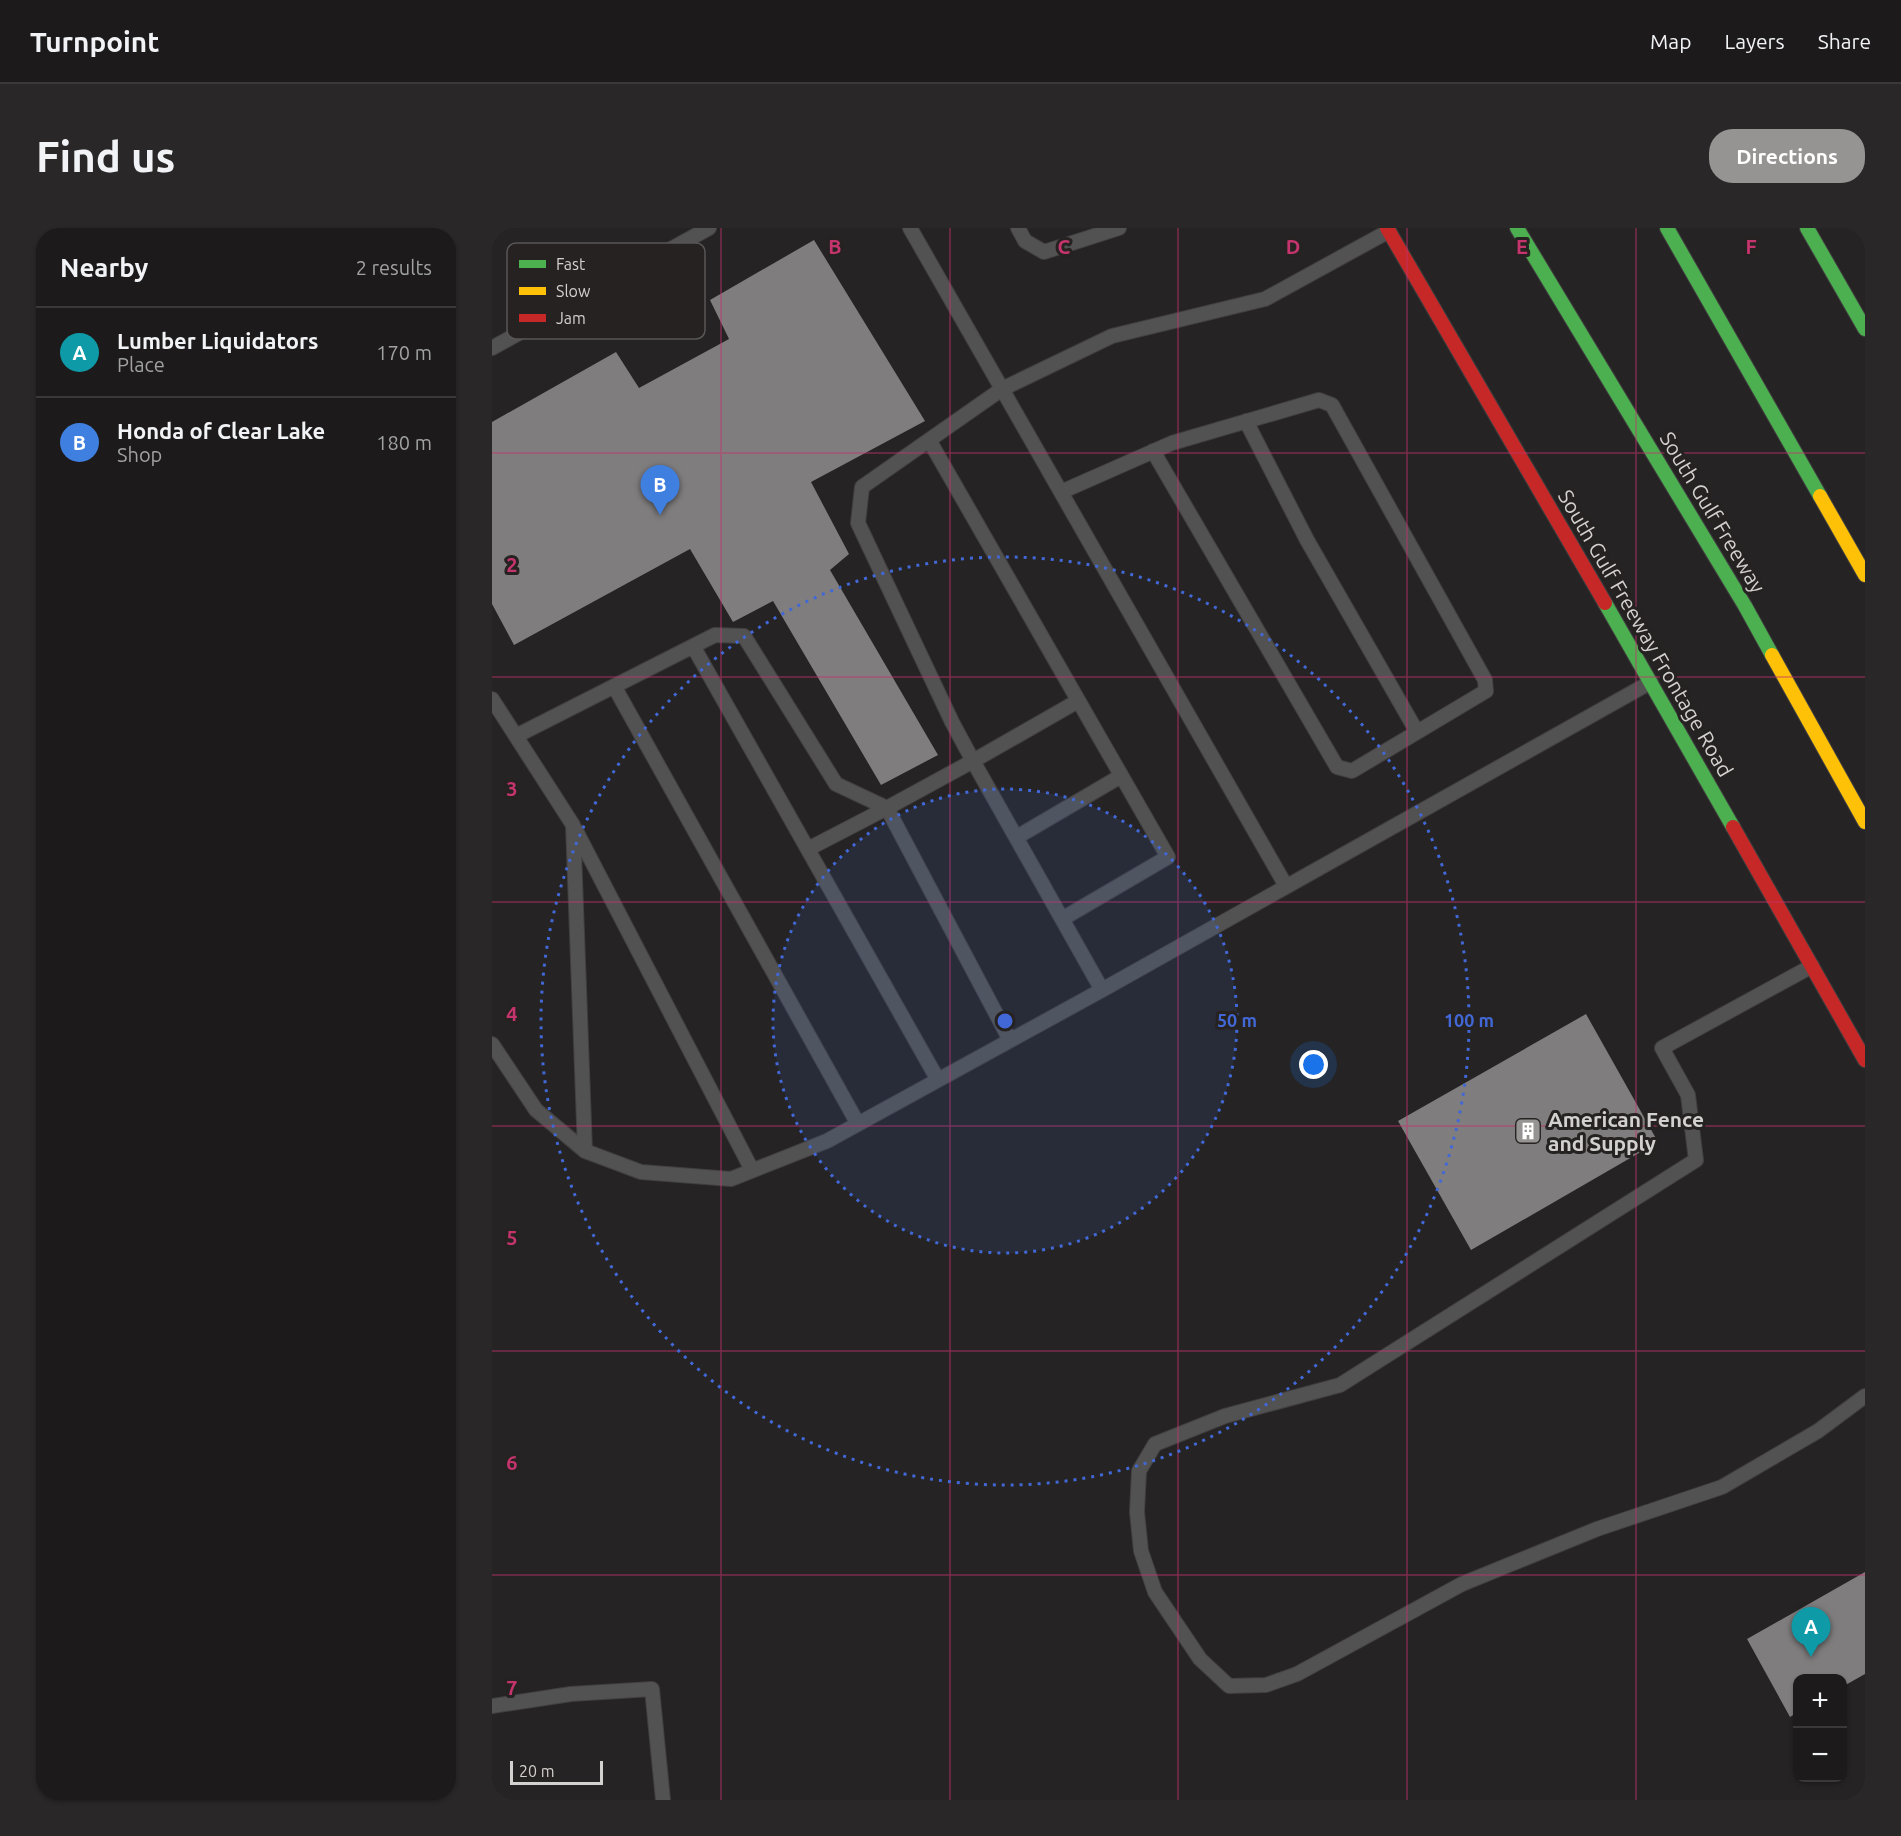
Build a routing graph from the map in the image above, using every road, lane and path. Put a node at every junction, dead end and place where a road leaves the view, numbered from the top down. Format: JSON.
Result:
{"nodes":[{"id":1,"x":709,"y":228,"type":"edge"},
{"id":2,"x":910,"y":228,"type":"edge"},
{"id":3,"x":1018,"y":228,"type":"edge"},
{"id":4,"x":1119,"y":228,"type":"edge"},
{"id":5,"x":1517,"y":228,"type":"edge"},
{"id":6,"x":1667,"y":228,"type":"edge"},
{"id":7,"x":1807,"y":228,"type":"edge"},
{"id":8,"x":1388,"y":229,"type":"edge"},
{"id":9,"x":682,"y":243,"type":"edge"},
{"id":10,"x":1865,"y":329,"type":"edge"},
{"id":11,"x":508,"y":339,"type":"edge"},
{"id":12,"x":492,"y":348,"type":"edge"},
{"id":13,"x":1002,"y":389,"type":"junction"},
{"id":14,"x":1246,"y":421,"type":"junction"},
{"id":15,"x":929,"y":440,"type":"junction"},
{"id":16,"x":1153,"y":451,"type":"junction"},
{"id":17,"x":1061,"y":492,"type":"junction"},
{"id":18,"x":1865,"y":575,"type":"edge"},
{"id":19,"x":693,"y":646,"type":"junction"},
{"id":20,"x":1651,"y":682,"type":"junction"},
{"id":21,"x":614,"y":686,"type":"junction"},
{"id":22,"x":492,"y":699,"type":"edge"},
{"id":23,"x":1078,"y":701,"type":"junction"},
{"id":24,"x":498,"y":720,"type":"edge"},
{"id":25,"x":1417,"y":732,"type":"junction"},
{"id":26,"x":516,"y":736,"type":"junction"},
{"id":27,"x":973,"y":761,"type":"junction"},
{"id":28,"x":1121,"y":776,"type":"junction"},
{"id":29,"x":887,"y":807,"type":"junction"},
{"id":30,"x":1865,"y":822,"type":"edge"},
{"id":31,"x":573,"y":825,"type":"junction"},
{"id":32,"x":1017,"y":837,"type":"junction"},
{"id":33,"x":808,"y":849,"type":"junction"},
{"id":34,"x":1286,"y":886,"type":"junction"},
{"id":35,"x":1062,"y":919,"type":"junction"},
{"id":36,"x":1812,"y":966,"type":"junction"},
{"id":37,"x":1102,"y":990,"type":"junction"},
{"id":38,"x":1010,"y":1040,"type":"junction"},
{"id":39,"x":492,"y":1044,"type":"edge"},
{"id":40,"x":1865,"y":1060,"type":"edge"},
{"id":41,"x":938,"y":1080,"type":"junction"},
{"id":42,"x":858,"y":1124,"type":"junction"},
{"id":43,"x":585,"y":1151,"type":"junction"},
{"id":44,"x":752,"y":1170,"type":"junction"},
{"id":45,"x":1865,"y":1396,"type":"edge"},
{"id":46,"x":492,"y":1706,"type":"edge"},
{"id":47,"x":663,"y":1800,"type":"edge"}],
"edges":[{"from":1,"to":9,"type":"lane"},
{"from":2,"to":13,"type":"lane"},
{"from":3,"to":4,"type":"lane"},
{"from":5,"to":30,"type":"main road","name":"South Gulf Freeway"},
{"from":6,"to":18,"type":"main road"},
{"from":7,"to":10,"type":"main road"},
{"from":8,"to":13,"type":"lane"},
{"from":8,"to":20,"type":"main road","name":"South Gulf Freeway Frontage Road"},
{"from":11,"to":12,"type":"lane"},
{"from":13,"to":15,"type":"lane"},
{"from":13,"to":17,"type":"lane"},
{"from":14,"to":16,"type":"lane"},
{"from":14,"to":25,"type":"lane"},
{"from":14,"to":25,"type":"lane"},
{"from":15,"to":23,"type":"lane"},
{"from":15,"to":27,"type":"lane"},
{"from":16,"to":17,"type":"lane"},
{"from":16,"to":25,"type":"lane"},
{"from":17,"to":34,"type":"lane"},
{"from":19,"to":21,"type":"lane"},
{"from":19,"to":29,"type":"lane"},
{"from":19,"to":33,"type":"lane"},
{"from":20,"to":34,"type":"lane"},
{"from":20,"to":36,"type":"main road","name":"South Gulf Freeway Frontage Road"},
{"from":21,"to":26,"type":"lane"},
{"from":21,"to":42,"type":"lane"},
{"from":22,"to":24,"type":"lane"},
{"from":23,"to":27,"type":"lane"},
{"from":23,"to":28,"type":"lane"},
{"from":24,"to":26,"type":"lane"},
{"from":26,"to":31,"type":"lane"},
{"from":27,"to":29,"type":"lane"},
{"from":27,"to":32,"type":"lane"},
{"from":28,"to":32,"type":"lane"},
{"from":28,"to":35,"type":"lane"},
{"from":29,"to":33,"type":"lane"},
{"from":29,"to":38,"type":"lane"},
{"from":31,"to":43,"type":"lane"},
{"from":31,"to":44,"type":"lane"},
{"from":32,"to":35,"type":"lane"},
{"from":33,"to":41,"type":"lane"},
{"from":34,"to":37,"type":"lane"},
{"from":35,"to":37,"type":"lane"},
{"from":36,"to":40,"type":"main road","name":"South Gulf Freeway Frontage Road"},
{"from":36,"to":45,"type":"lane"},
{"from":37,"to":38,"type":"lane"},
{"from":38,"to":41,"type":"lane"},
{"from":39,"to":43,"type":"lane"},
{"from":41,"to":42,"type":"lane"},
{"from":42,"to":44,"type":"lane"},
{"from":43,"to":44,"type":"lane"},
{"from":46,"to":47,"type":"lane"}]}
